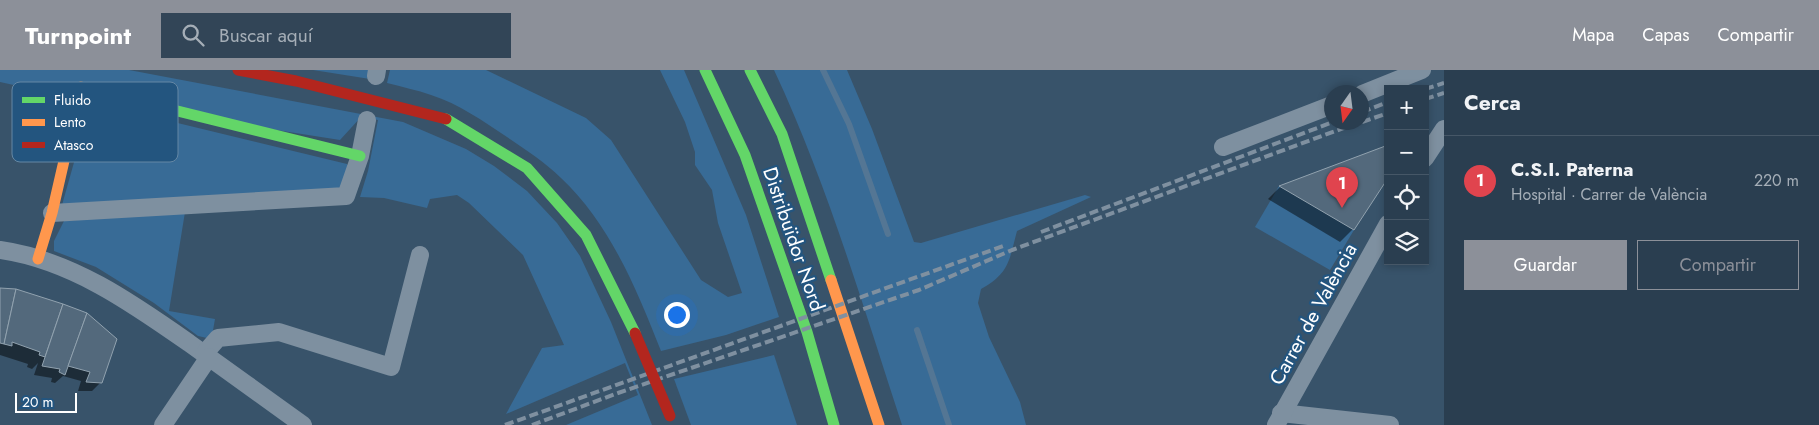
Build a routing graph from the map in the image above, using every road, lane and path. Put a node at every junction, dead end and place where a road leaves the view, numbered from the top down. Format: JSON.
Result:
{"nodes":[{"id":1,"x":238,"y":70,"type":"edge"},
{"id":2,"x":705,"y":70,"type":"edge"},
{"id":3,"x":750,"y":70,"type":"edge"},
{"id":4,"x":1422,"y":70,"type":"edge"},
{"id":5,"x":1369,"y":91,"type":"edge"},
{"id":6,"x":1324,"y":108,"type":"edge"},
{"id":7,"x":178,"y":111,"type":"edge"},
{"id":8,"x":367,"y":120,"type":"dead end"},
{"id":9,"x":1444,"y":129,"type":"edge"},
{"id":10,"x":1224,"y":147,"type":"dead end"},
{"id":11,"x":1429,"y":152,"type":"edge"},
{"id":12,"x":360,"y":156,"type":"junction"},
{"id":13,"x":64,"y":162,"type":"edge"},
{"id":14,"x":52,"y":213,"type":"junction"},
{"id":15,"x":1384,"y":231,"type":"edge"},
{"id":16,"x":0,"y":250,"type":"edge"},
{"id":17,"x":420,"y":255,"type":"dead end"},
{"id":18,"x":38,"y":259,"type":"junction"},
{"id":19,"x":206,"y":355,"type":"junction"},
{"id":20,"x":1278,"y":419,"type":"edge"},
{"id":21,"x":671,"y":420,"type":"edge"},
{"id":22,"x":163,"y":425,"type":"edge"},
{"id":23,"x":303,"y":425,"type":"edge"},
{"id":24,"x":834,"y":425,"type":"edge"},
{"id":25,"x":879,"y":425,"type":"edge"},
{"id":26,"x":1390,"y":425,"type":"edge"}],
"edges":[{"from":1,"to":21,"type":"main road","bridge":true},
{"from":2,"to":24,"type":"main road","name":"Distribuïdor Nord"},
{"from":3,"to":25,"type":"main road","name":"Distribuïdor Nord"},
{"from":4,"to":5,"type":"street"},
{"from":6,"to":10,"type":"street"},
{"from":7,"to":12,"type":"main road"},
{"from":8,"to":12,"type":"street"},
{"from":9,"to":11,"type":"street"},
{"from":12,"to":14,"type":"street"},
{"from":13,"to":14,"type":"main road"},
{"from":14,"to":18,"type":"main road"},
{"from":15,"to":20,"type":"street","name":"Carrer de València"},
{"from":16,"to":18,"type":"street"},
{"from":17,"to":19,"type":"street"},
{"from":18,"to":19,"type":"street"},
{"from":19,"to":22,"type":"street"},
{"from":19,"to":23,"type":"street"},
{"from":20,"to":26,"type":"street"}]}
